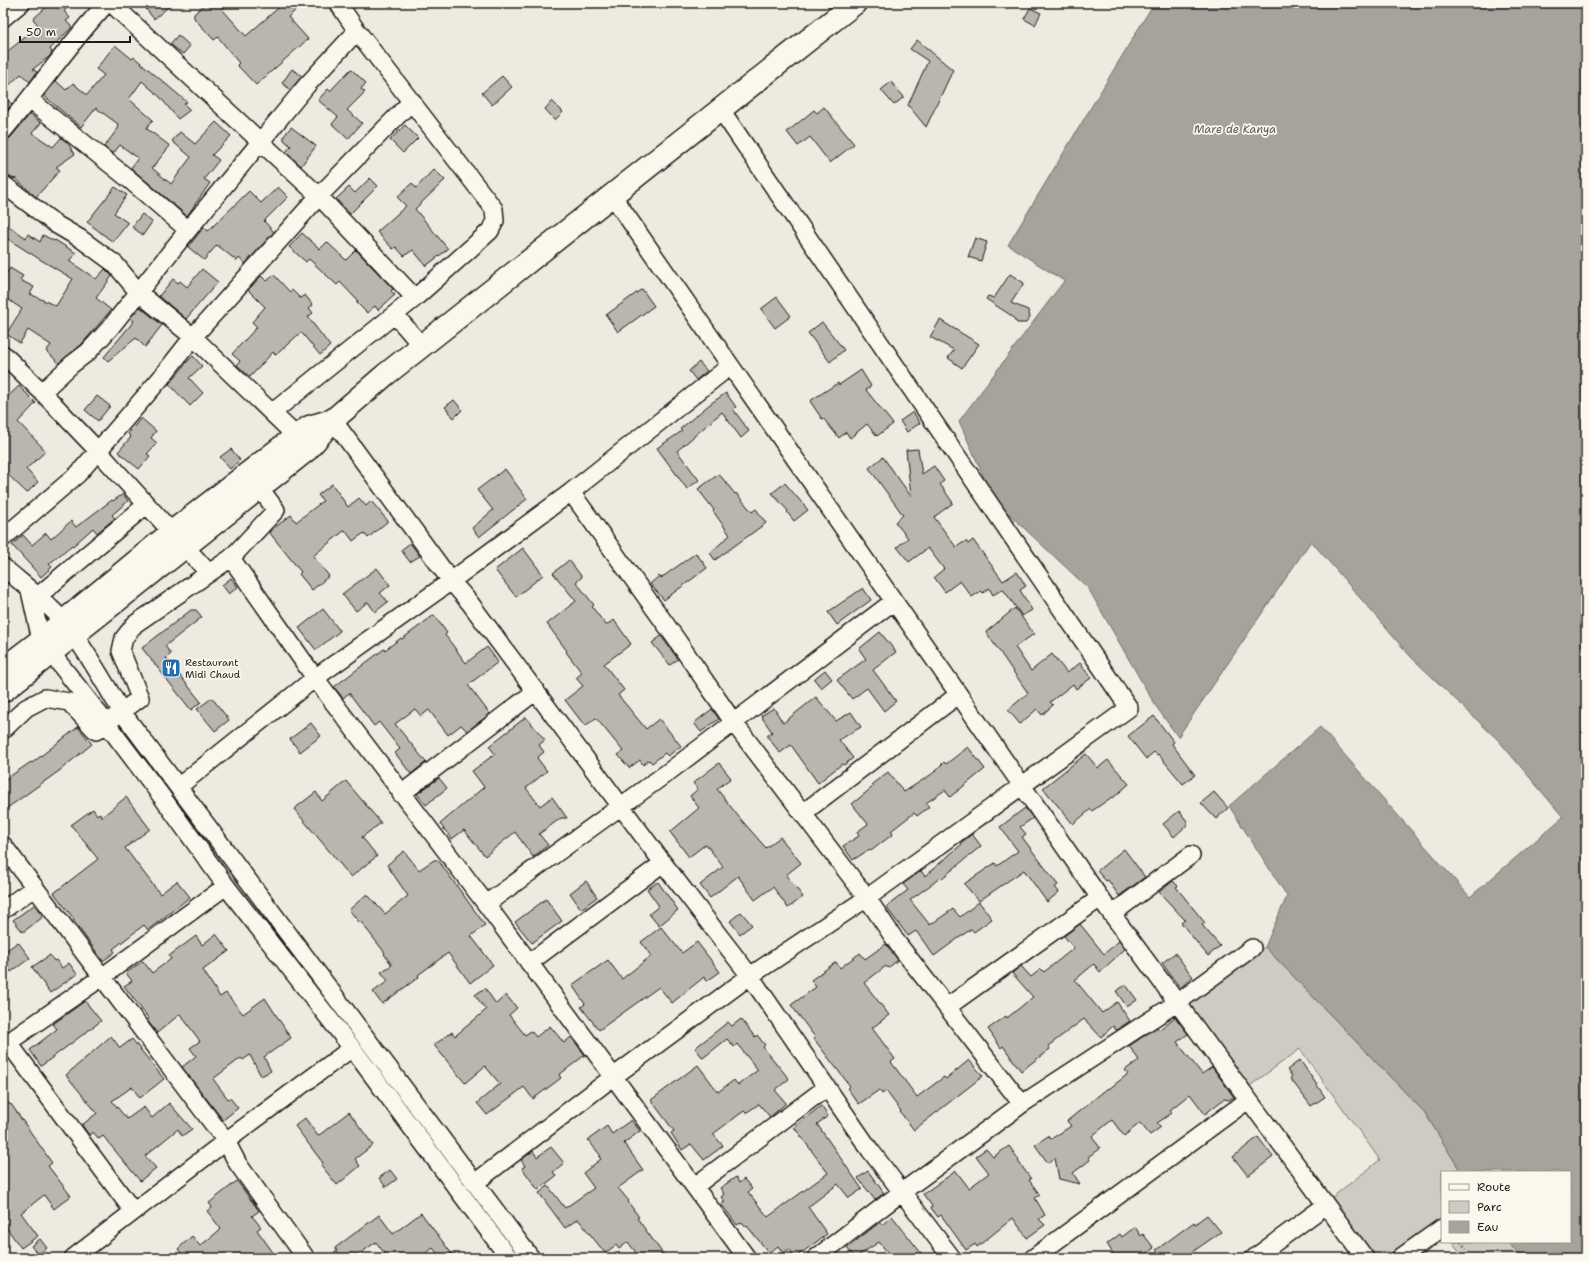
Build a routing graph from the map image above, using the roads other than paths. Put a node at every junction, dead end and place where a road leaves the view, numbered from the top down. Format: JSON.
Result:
{"nodes":[{"id":1,"x":21,"y":3,"type":"edge"},
{"id":2,"x":107,"y":3,"type":"edge"},
{"id":3,"x":111,"y":3,"type":"edge"},
{"id":4,"x":338,"y":3,"type":"edge"},
{"id":5,"x":855,"y":3,"type":"edge"},
{"id":6,"x":3,"y":18,"type":"edge"},
{"id":7,"x":358,"y":31,"type":"junction"},
{"id":8,"x":30,"y":100,"type":"junction"},
{"id":9,"x":412,"y":101,"type":"junction"},
{"id":10,"x":721,"y":110,"type":"junction"},
{"id":11,"x":3,"y":131,"type":"edge"},
{"id":12,"x":261,"y":142,"type":"junction"},
{"id":13,"x":3,"y":184,"type":"edge"},
{"id":14,"x":612,"y":195,"type":"junction"},
{"id":15,"x":319,"y":196,"type":"junction"},
{"id":16,"x":188,"y":230,"type":"junction"},
{"id":17,"x":139,"y":292,"type":"junction"},
{"id":18,"x":415,"y":298,"type":"junction"},
{"id":19,"x":395,"y":315,"type":"junction"},
{"id":20,"x":193,"y":337,"type":"junction"},
{"id":21,"x":422,"y":346,"type":"junction"},
{"id":22,"x":3,"y":354,"type":"edge"},
{"id":23,"x":730,"y":366,"type":"junction"},
{"id":24,"x":42,"y":392,"type":"junction"},
{"id":25,"x":273,"y":412,"type":"junction"},
{"id":26,"x":333,"y":420,"type":"junction"},
{"id":27,"x":296,"y":436,"type":"junction"},
{"id":28,"x":99,"y":452,"type":"junction"},
{"id":29,"x":260,"y":488,"type":"junction"},
{"id":30,"x":571,"y":492,"type":"junction"},
{"id":31,"x":146,"y":505,"type":"junction"},
{"id":32,"x":3,"y":538,"type":"edge"},
{"id":33,"x":179,"y":539,"type":"junction"},
{"id":34,"x":231,"y":558,"type":"junction"},
{"id":35,"x":3,"y":567,"type":"edge"},
{"id":36,"x":208,"y":572,"type":"junction"},
{"id":37,"x":451,"y":581,"type":"junction"},
{"id":38,"x":34,"y":593,"type":"junction"},
{"id":39,"x":894,"y":602,"type":"junction"},
{"id":40,"x":68,"y":628,"type":"junction"},
{"id":41,"x":45,"y":646,"type":"junction"},
{"id":42,"x":3,"y":669,"type":"edge"},
{"id":43,"x":314,"y":678,"type":"junction"},
{"id":44,"x":3,"y":690,"type":"edge"},
{"id":45,"x":536,"y":691,"type":"junction"},
{"id":46,"x":958,"y":695,"type":"junction"},
{"id":47,"x":122,"y":712,"type":"junction"},
{"id":48,"x":106,"y":723,"type":"junction"},
{"id":49,"x":734,"y":723,"type":"junction"},
{"id":50,"x":3,"y":730,"type":"edge"},
{"id":51,"x":1021,"y":786,"type":"junction"},
{"id":52,"x":178,"y":787,"type":"junction"},
{"id":53,"x":401,"y":794,"type":"junction"},
{"id":54,"x":620,"y":806,"type":"junction"},
{"id":55,"x":803,"y":813,"type":"junction"},
{"id":56,"x":3,"y":845,"type":"edge"},
{"id":57,"x":1191,"y":855,"type":"dead end"},
{"id":58,"x":663,"y":863,"type":"junction"},
{"id":59,"x":226,"y":886,"type":"junction"},
{"id":60,"x":35,"y":887,"type":"junction"},
{"id":61,"x":867,"y":898,"type":"junction"},
{"id":62,"x":1100,"y":898,"type":"junction"},
{"id":63,"x":486,"y":904,"type":"junction"},
{"id":64,"x":3,"y":910,"type":"edge"},
{"id":65,"x":1112,"y":914,"type":"junction"},
{"id":66,"x":1252,"y":948,"type":"dead end"},
{"id":67,"x":529,"y":963,"type":"junction"},
{"id":68,"x":750,"y":976,"type":"junction"},
{"id":69,"x":102,"y":977,"type":"junction"},
{"id":70,"x":1178,"y":1002,"type":"junction"},
{"id":71,"x":947,"y":1008,"type":"junction"},
{"id":72,"x":5,"y":1044,"type":"edge"},
{"id":73,"x":352,"y":1048,"type":"junction"},
{"id":74,"x":613,"y":1077,"type":"junction"},
{"id":75,"x":827,"y":1087,"type":"junction"},
{"id":76,"x":1248,"y":1100,"type":"junction"},
{"id":77,"x":1022,"y":1104,"type":"junction"},
{"id":78,"x":226,"y":1141,"type":"junction"},
{"id":79,"x":476,"y":1182,"type":"junction"},
{"id":80,"x":695,"y":1186,"type":"junction"},
{"id":81,"x":902,"y":1192,"type":"junction"},
{"id":82,"x":1326,"y":1205,"type":"junction"},
{"id":83,"x":133,"y":1211,"type":"junction"},
{"id":84,"x":1441,"y":1229,"type":"edge"},
{"id":85,"x":73,"y":1258,"type":"edge"},
{"id":86,"x":306,"y":1258,"type":"edge"},
{"id":87,"x":509,"y":1258,"type":"edge"},
{"id":88,"x":531,"y":1258,"type":"edge"},
{"id":89,"x":747,"y":1258,"type":"edge"},
{"id":90,"x":816,"y":1258,"type":"edge"},
{"id":91,"x":952,"y":1258,"type":"edge"},
{"id":92,"x":1033,"y":1258,"type":"edge"},
{"id":93,"x":1254,"y":1258,"type":"edge"},
{"id":94,"x":1365,"y":1258,"type":"edge"},
{"id":95,"x":1400,"y":1258,"type":"edge"}],
"edges":[{"from":1,"to":6,"type":"street"},
{"from":2,"to":8,"type":"street"},
{"from":3,"to":12,"type":"street"},
{"from":4,"to":7,"type":"street"},
{"from":5,"to":10,"type":"highway"},
{"from":7,"to":9,"type":"street"},
{"from":7,"to":12,"type":"street"},
{"from":8,"to":11,"type":"street"},
{"from":8,"to":16,"type":"street"},
{"from":9,"to":15,"type":"street"},
{"from":9,"to":18,"type":"street"},
{"from":10,"to":14,"type":"highway"},
{"from":10,"to":51,"type":"street"},
{"from":12,"to":15,"type":"street"},
{"from":12,"to":16,"type":"street"},
{"from":13,"to":17,"type":"street"},
{"from":14,"to":21,"type":"highway"},
{"from":14,"to":23,"type":"street"},
{"from":15,"to":18,"type":"street"},
{"from":15,"to":20,"type":"street"},
{"from":16,"to":17,"type":"street"},
{"from":17,"to":20,"type":"street"},
{"from":17,"to":24,"type":"street"},
{"from":18,"to":19,"type":"street"},
{"from":19,"to":21,"type":"street"},
{"from":19,"to":25,"type":"street"},
{"from":20,"to":25,"type":"street"},
{"from":20,"to":28,"type":"street"},
{"from":21,"to":26,"type":"highway"},
{"from":22,"to":24,"type":"street"},
{"from":23,"to":30,"type":"street"},
{"from":23,"to":39,"type":"street"},
{"from":24,"to":28,"type":"street"},
{"from":25,"to":27,"type":"street"},
{"from":26,"to":27,"type":"highway"},
{"from":26,"to":29,"type":"highway"},
{"from":26,"to":37,"type":"street"},
{"from":27,"to":33,"type":"highway"},
{"from":28,"to":31,"type":"street"},
{"from":28,"to":32,"type":"street"},
{"from":29,"to":33,"type":"highway"},
{"from":29,"to":34,"type":"street"},
{"from":30,"to":37,"type":"street"},
{"from":30,"to":49,"type":"street"},
{"from":31,"to":33,"type":"street"},
{"from":31,"to":38,"type":"street"},
{"from":33,"to":36,"type":"street"},
{"from":33,"to":40,"type":"highway"},
{"from":34,"to":36,"type":"street"},
{"from":34,"to":43,"type":"street"},
{"from":35,"to":38,"type":"street"},
{"from":36,"to":47,"type":"street"},
{"from":37,"to":43,"type":"street"},
{"from":37,"to":45,"type":"street"},
{"from":38,"to":40,"type":"street"},
{"from":38,"to":41,"type":"street"},
{"from":39,"to":46,"type":"street"},
{"from":39,"to":49,"type":"street"},
{"from":40,"to":41,"type":"highway"},
{"from":40,"to":47,"type":"street"},
{"from":41,"to":42,"type":"highway"},
{"from":41,"to":44,"type":"highway"},
{"from":41,"to":48,"type":"street"},
{"from":43,"to":52,"type":"street"},
{"from":43,"to":53,"type":"street"},
{"from":45,"to":53,"type":"street"},
{"from":45,"to":54,"type":"street"},
{"from":46,"to":51,"type":"street"},
{"from":46,"to":55,"type":"street"},
{"from":47,"to":48,"type":"street"},
{"from":47,"to":52,"type":"street"},
{"from":48,"to":50,"type":"street"},
{"from":48,"to":59,"type":"street"},
{"from":49,"to":54,"type":"street"},
{"from":49,"to":55,"type":"street"},
{"from":51,"to":61,"type":"street"},
{"from":51,"to":62,"type":"street"},
{"from":52,"to":79,"type":"street"},
{"from":53,"to":63,"type":"street"},
{"from":54,"to":58,"type":"street"},
{"from":54,"to":63,"type":"street"},
{"from":55,"to":61,"type":"street"},
{"from":56,"to":60,"type":"street"},
{"from":57,"to":65,"type":"street"},
{"from":58,"to":67,"type":"street"},
{"from":58,"to":68,"type":"street"},
{"from":59,"to":69,"type":"street"},
{"from":59,"to":73,"type":"street"},
{"from":60,"to":64,"type":"street"},
{"from":60,"to":69,"type":"street"},
{"from":61,"to":68,"type":"street"},
{"from":61,"to":71,"type":"street"},
{"from":62,"to":65,"type":"street"},
{"from":62,"to":71,"type":"street"},
{"from":63,"to":67,"type":"street"},
{"from":65,"to":70,"type":"street"},
{"from":66,"to":70,"type":"street"},
{"from":67,"to":74,"type":"street"},
{"from":68,"to":74,"type":"street"},
{"from":68,"to":75,"type":"street"},
{"from":69,"to":72,"type":"street"},
{"from":69,"to":78,"type":"street"},
{"from":70,"to":76,"type":"street"},
{"from":70,"to":77,"type":"street"},
{"from":71,"to":77,"type":"street"},
{"from":72,"to":83,"type":"street"},
{"from":73,"to":78,"type":"street"},
{"from":73,"to":87,"type":"street"},
{"from":74,"to":79,"type":"street"},
{"from":74,"to":80,"type":"street"},
{"from":75,"to":80,"type":"street"},
{"from":75,"to":81,"type":"street"},
{"from":76,"to":82,"type":"street"},
{"from":76,"to":92,"type":"street"},
{"from":77,"to":81,"type":"street"},
{"from":78,"to":83,"type":"street"},
{"from":78,"to":86,"type":"street"},
{"from":79,"to":88,"type":"street"},
{"from":80,"to":89,"type":"street"},
{"from":81,"to":90,"type":"street"},
{"from":81,"to":91,"type":"street"},
{"from":82,"to":93,"type":"street"},
{"from":82,"to":94,"type":"street"},
{"from":83,"to":85,"type":"street"},
{"from":84,"to":95,"type":"street"}]}
